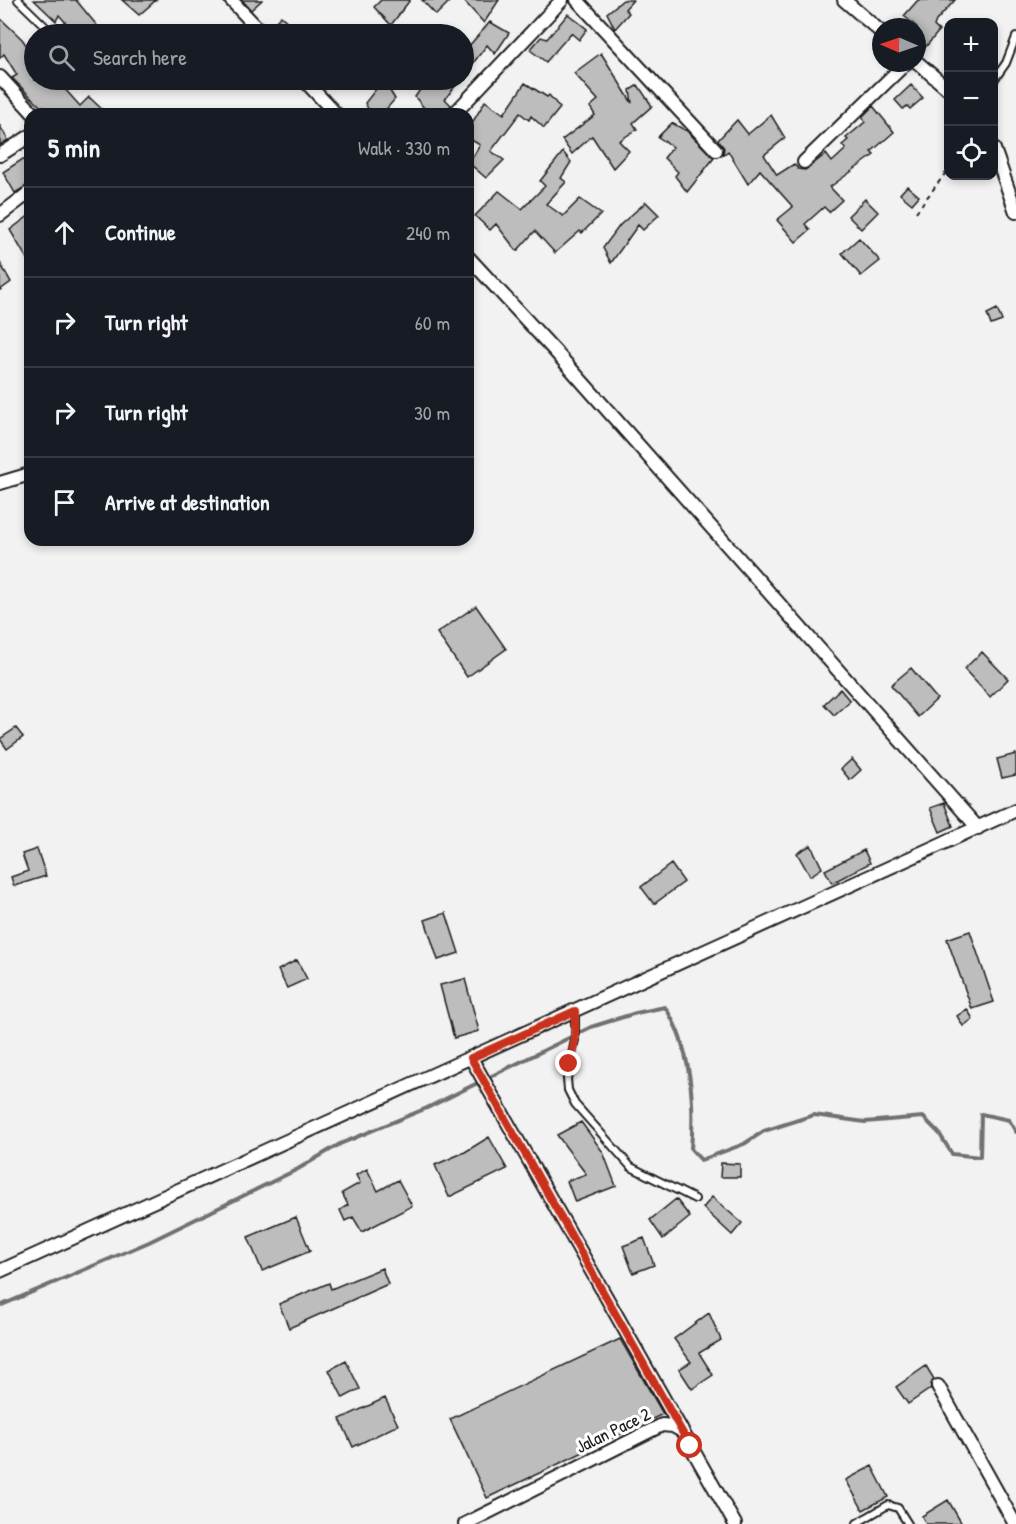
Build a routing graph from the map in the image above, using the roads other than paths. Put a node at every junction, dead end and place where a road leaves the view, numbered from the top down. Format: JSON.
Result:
{"nodes":[{"id":1,"x":18,"y":0,"type":"edge"},
{"id":2,"x":231,"y":0,"type":"edge"},
{"id":3,"x":562,"y":0,"type":"edge"},
{"id":4,"x":577,"y":0,"type":"edge"},
{"id":5,"x":844,"y":0,"type":"edge"},
{"id":6,"x":43,"y":24,"type":"edge"},
{"id":7,"x":254,"y":24,"type":"edge"},
{"id":8,"x":872,"y":24,"type":"edge"},
{"id":9,"x":1016,"y":37,"type":"edge"},
{"id":10,"x":926,"y":70,"type":"edge"},
{"id":11,"x":897,"y":72,"type":"edge"},
{"id":12,"x":998,"y":73,"type":"edge"},
{"id":13,"x":0,"y":77,"type":"edge"},
{"id":14,"x":944,"y":86,"type":"edge"},
{"id":15,"x":313,"y":90,"type":"edge"},
{"id":16,"x":28,"y":108,"type":"edge"},
{"id":17,"x":330,"y":108,"type":"edge"},
{"id":18,"x":460,"y":108,"type":"edge"},
{"id":19,"x":24,"y":140,"type":"edge"},
{"id":20,"x":716,"y":150,"type":"dead end"},
{"id":21,"x":0,"y":155,"type":"edge"},
{"id":22,"x":804,"y":162,"type":"dead end"},
{"id":23,"x":998,"y":163,"type":"edge"},
{"id":24,"x":24,"y":197,"type":"edge"},
{"id":25,"x":1016,"y":212,"type":"edge"},
{"id":26,"x":0,"y":215,"type":"edge"},
{"id":27,"x":474,"y":263,"type":"edge"},
{"id":28,"x":24,"y":476,"type":"edge"},
{"id":29,"x":0,"y":483,"type":"edge"},
{"id":30,"x":1016,"y":810,"type":"edge"},
{"id":31,"x":978,"y":828,"type":"junction"},
{"id":32,"x":575,"y":1011,"type":"junction"},
{"id":33,"x":471,"y":1058,"type":"junction"},
{"id":34,"x":695,"y":1199,"type":"dead end"},
{"id":35,"x":0,"y":1271,"type":"edge"},
{"id":36,"x":938,"y":1386,"type":"dead end"},
{"id":37,"x":682,"y":1431,"type":"junction"},
{"id":38,"x":856,"y":1523,"type":"edge"},
{"id":39,"x":465,"y":1524,"type":"edge"},
{"id":40,"x":735,"y":1524,"type":"edge"},
{"id":41,"x":908,"y":1524,"type":"edge"},
{"id":42,"x":1015,"y":1524,"type":"edge"}],
"edges":[{"from":1,"to":6,"type":"lane"},
{"from":2,"to":7,"type":"street"},
{"from":3,"to":18,"type":"street"},
{"from":4,"to":20,"type":"street"},
{"from":5,"to":8,"type":"street"},
{"from":9,"to":12,"type":"lane"},
{"from":10,"to":14,"type":"street"},
{"from":11,"to":22,"type":"street"},
{"from":13,"to":16,"type":"street"},
{"from":15,"to":17,"type":"street"},
{"from":19,"to":21,"type":"street"},
{"from":23,"to":25,"type":"street"},
{"from":24,"to":26,"type":"street"},
{"from":27,"to":31,"type":"street"},
{"from":28,"to":29,"type":"street"},
{"from":30,"to":31,"type":"street"},
{"from":31,"to":32,"type":"street"},
{"from":32,"to":33,"type":"street"},
{"from":32,"to":34,"type":"lane"},
{"from":33,"to":35,"type":"street"},
{"from":33,"to":37,"type":"street"},
{"from":36,"to":42,"type":"street"},
{"from":37,"to":39,"type":"street","name":"Jalan Pace 2"},
{"from":37,"to":40,"type":"street"},
{"from":38,"to":41,"type":"lane"}]}
